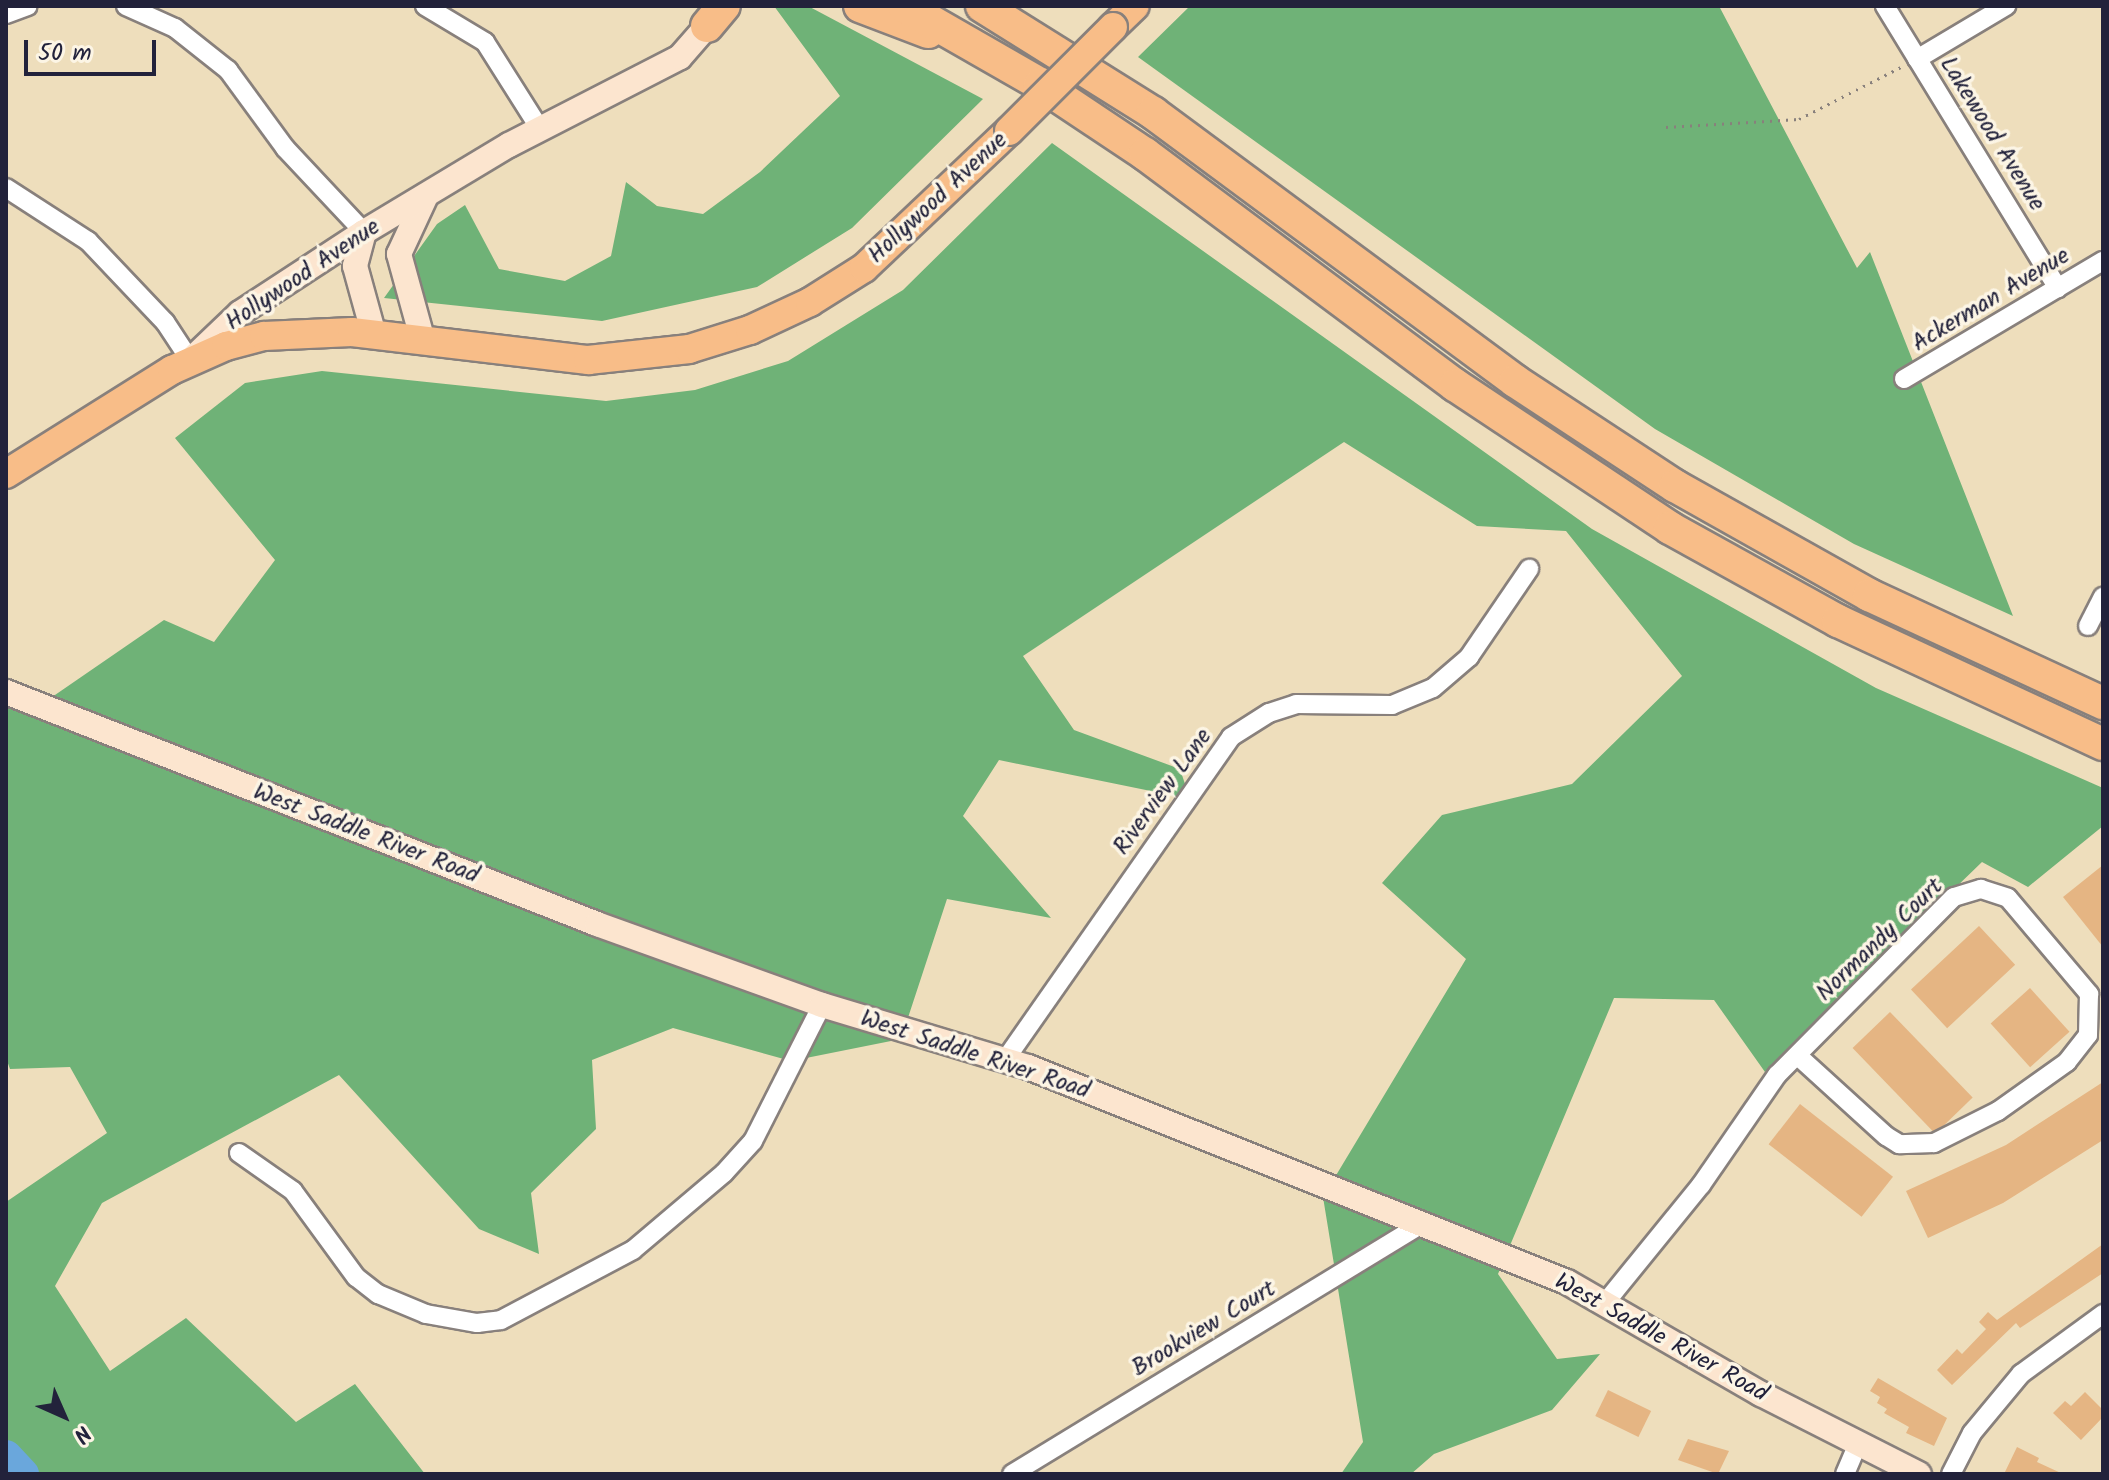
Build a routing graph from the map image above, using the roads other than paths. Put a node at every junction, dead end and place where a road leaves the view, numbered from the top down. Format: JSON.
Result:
{"nodes":[{"id":1,"x":28,"y":6,"type":"edge"},
{"id":2,"x":126,"y":6,"type":"edge"},
{"id":3,"x":425,"y":6,"type":"edge"},
{"id":4,"x":860,"y":6,"type":"edge"},
{"id":5,"x":904,"y":6,"type":"edge"},
{"id":6,"x":982,"y":6,"type":"edge"},
{"id":7,"x":1018,"y":6,"type":"edge"},
{"id":8,"x":1135,"y":6,"type":"edge"},
{"id":9,"x":1885,"y":6,"type":"edge"},
{"id":10,"x":2006,"y":6,"type":"edge"},
{"id":11,"x":714,"y":13,"type":"edge"},
{"id":12,"x":6,"y":14,"type":"edge"},
{"id":13,"x":982,"y":50,"type":"junction"},
{"id":14,"x":1917,"y":59,"type":"junction"},
{"id":15,"x":1099,"y":78,"type":"junction"},
{"id":16,"x":540,"y":129,"type":"junction"},
{"id":17,"x":6,"y":188,"type":"edge"},
{"id":18,"x":429,"y":193,"type":"junction"},
{"id":19,"x":364,"y":232,"type":"junction"},
{"id":20,"x":399,"y":254,"type":"junction"},
{"id":21,"x":2103,"y":261,"type":"edge"},
{"id":22,"x":2058,"y":288,"type":"junction"},
{"id":23,"x":374,"y":335,"type":"junction"},
{"id":24,"x":423,"y":341,"type":"junction"},
{"id":25,"x":190,"y":360,"type":"junction"},
{"id":26,"x":1904,"y":379,"type":"dead end"},
{"id":27,"x":6,"y":474,"type":"edge"},
{"id":28,"x":1529,"y":569,"type":"dead end"},
{"id":29,"x":2103,"y":597,"type":"edge"},
{"id":30,"x":2088,"y":626,"type":"dead end"},
{"id":31,"x":6,"y":692,"type":"edge"},
{"id":32,"x":2103,"y":703,"type":"edge"},
{"id":33,"x":2103,"y":744,"type":"edge"},
{"id":34,"x":822,"y":1005,"type":"junction"},
{"id":35,"x":1797,"y":1055,"type":"junction"},
{"id":36,"x":1005,"y":1060,"type":"junction"},
{"id":37,"x":239,"y":1153,"type":"dead end"},
{"id":38,"x":1421,"y":1224,"type":"junction"},
{"id":39,"x":1605,"y":1303,"type":"junction"},
{"id":40,"x":2103,"y":1314,"type":"edge"},
{"id":41,"x":1858,"y":1443,"type":"junction"},
{"id":42,"x":1012,"y":1474,"type":"edge"},
{"id":43,"x":1845,"y":1474,"type":"edge"},
{"id":44,"x":1919,"y":1474,"type":"edge"},
{"id":45,"x":1951,"y":1474,"type":"edge"}],
"edges":[{"from":1,"to":12,"type":"street"},
{"from":2,"to":19,"type":"street"},
{"from":3,"to":16,"type":"street"},
{"from":4,"to":13,"type":"highway"},
{"from":5,"to":13,"type":"highway"},
{"from":6,"to":15,"type":"highway"},
{"from":7,"to":15,"type":"highway"},
{"from":8,"to":24,"type":"main road","name":"Hollywood Avenue","bridge":true},
{"from":9,"to":14,"type":"street","name":"Lakewood Avenue"},
{"from":10,"to":14,"type":"street"},
{"from":11,"to":16,"type":"street","name":"Hollywood Avenue"},
{"from":13,"to":33,"type":"highway"},
{"from":14,"to":22,"type":"street","name":"Lakewood Avenue"},
{"from":15,"to":32,"type":"highway"},
{"from":16,"to":18,"type":"street","name":"Hollywood Avenue"},
{"from":17,"to":25,"type":"street"},
{"from":18,"to":19,"type":"street","name":"Hollywood Avenue"},
{"from":18,"to":20,"type":"street"},
{"from":19,"to":20,"type":"street"},
{"from":19,"to":23,"type":"street"},
{"from":19,"to":25,"type":"street","name":"Hollywood Avenue"},
{"from":20,"to":24,"type":"street","name":"Hollywood Avenue"},
{"from":21,"to":22,"type":"street","name":"Ackerman Avenue"},
{"from":22,"to":26,"type":"street","name":"Ackerman Avenue"},
{"from":23,"to":24,"type":"main road","name":"Hollywood Avenue"},
{"from":23,"to":25,"type":"main road","name":"Hollywood Avenue"},
{"from":25,"to":27,"type":"main road","name":"Hollywood Avenue"},
{"from":28,"to":36,"type":"street","name":"Riverview Lane"},
{"from":29,"to":30,"type":"street"},
{"from":31,"to":34,"type":"street","name":"West Saddle River Road"},
{"from":34,"to":36,"type":"street","name":"West Saddle River Road"},
{"from":34,"to":37,"type":"street"},
{"from":35,"to":35,"type":"street","name":"Normandy Court"},
{"from":35,"to":39,"type":"street","name":"Normandy Court"},
{"from":36,"to":38,"type":"street","name":"West Saddle River Road"},
{"from":38,"to":39,"type":"street","name":"West Saddle River Road"},
{"from":38,"to":42,"type":"street","name":"Brookview Court"},
{"from":39,"to":41,"type":"street","name":"West Saddle River Road"},
{"from":40,"to":45,"type":"street"},
{"from":41,"to":43,"type":"street"},
{"from":41,"to":44,"type":"street","name":"West Saddle River Road"}]}
